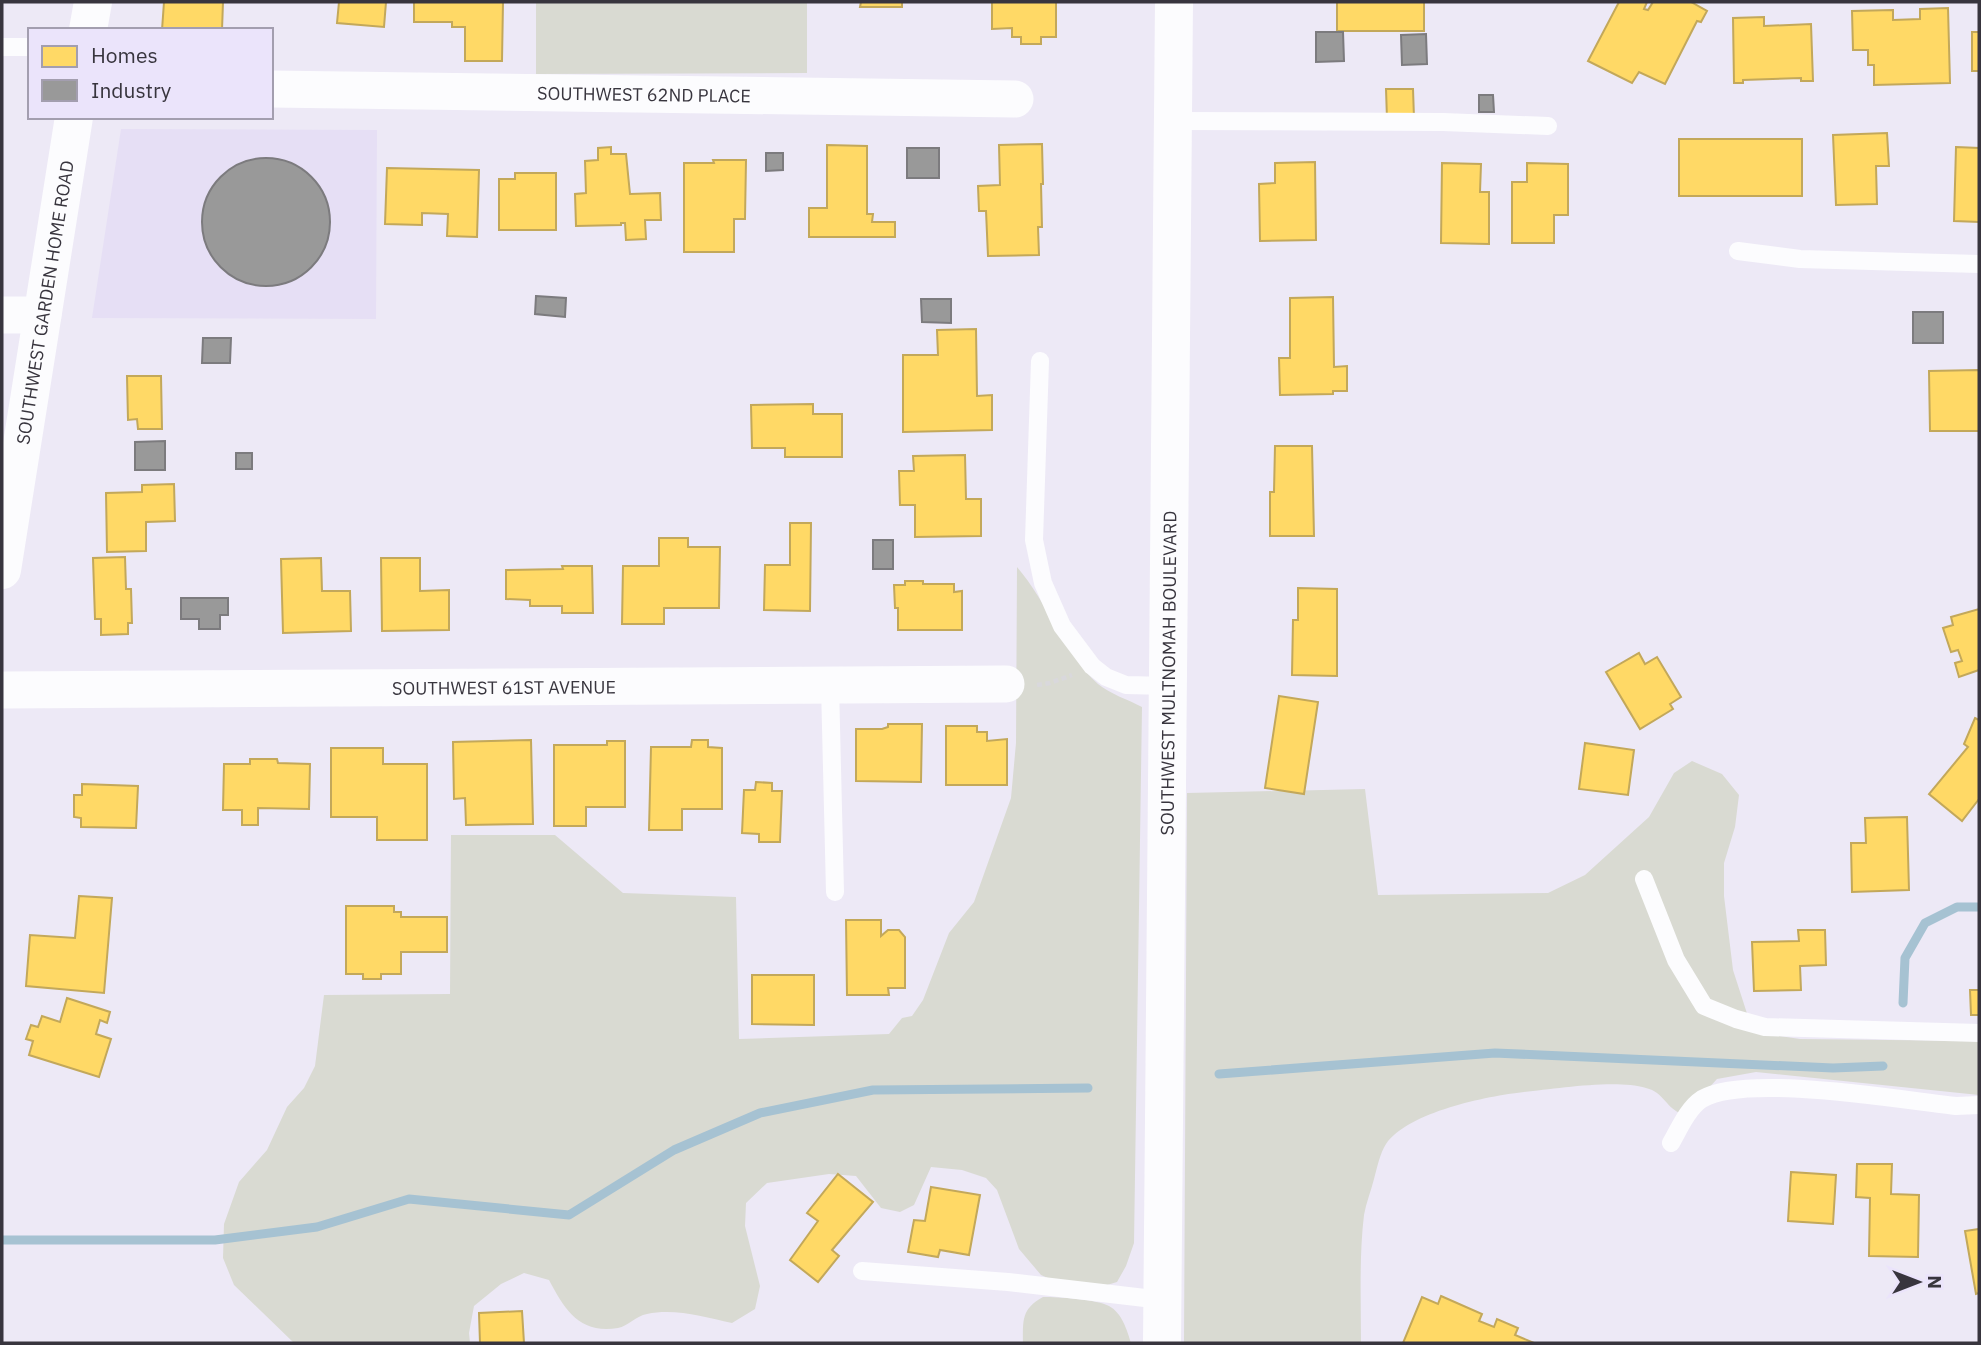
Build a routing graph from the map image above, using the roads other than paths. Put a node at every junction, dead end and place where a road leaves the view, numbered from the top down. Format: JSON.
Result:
{"nodes":[{"id":1,"x":93,"y":2,"type":"edge"},
{"id":2,"x":1174,"y":2,"type":"edge"},
{"id":3,"x":88,"y":28,"type":"edge"},
{"id":4,"x":2,"y":47,"type":"edge"},
{"id":5,"x":28,"y":47,"type":"edge"},
{"id":6,"x":273,"y":89,"type":"edge"},
{"id":7,"x":1015,"y":99,"type":"dead end"},
{"id":8,"x":75,"y":119,"type":"edge"},
{"id":9,"x":1173,"y":121,"type":"junction"},
{"id":10,"x":1548,"y":126,"type":"dead end"},
{"id":11,"x":1738,"y":251,"type":"dead end"},
{"id":12,"x":1979,"y":264,"type":"edge"},
{"id":13,"x":2,"y":315,"type":"edge"},
{"id":14,"x":43,"y":315,"type":"junction"},
{"id":15,"x":1040,"y":361,"type":"dead end"},
{"id":16,"x":2,"y":570,"type":"edge"},
{"id":17,"x":830,"y":685,"type":"junction"},
{"id":18,"x":1019,"y":685,"type":"road end"},
{"id":19,"x":1168,"y":687,"type":"junction"},
{"id":20,"x":2,"y":690,"type":"edge"},
{"id":21,"x":1644,"y":879,"type":"dead end"},
{"id":22,"x":835,"y":892,"type":"dead end"},
{"id":23,"x":1979,"y":1033,"type":"edge"},
{"id":24,"x":1979,"y":1105,"type":"edge"},
{"id":25,"x":1671,"y":1143,"type":"dead end"},
{"id":26,"x":862,"y":1271,"type":"dead end"},
{"id":27,"x":1162,"y":1300,"type":"junction"},
{"id":28,"x":1162,"y":1343,"type":"edge"}],
"edges":[{"from":1,"to":3,"type":"main road"},
{"from":2,"to":9,"type":"main road","name":"SOUTHWEST MULTNOMAH BOULEVARD"},
{"from":4,"to":5,"type":"lane"},
{"from":6,"to":7,"type":"street","name":"SOUTHWEST 62ND PLACE"},
{"from":8,"to":14,"type":"main road","name":"SOUTHWEST GARDEN HOME ROAD"},
{"from":9,"to":10,"type":"lane"},
{"from":9,"to":19,"type":"main road","name":"SOUTHWEST MULTNOMAH BOULEVARD"},
{"from":11,"to":12,"type":"lane"},
{"from":13,"to":14,"type":"street"},
{"from":14,"to":16,"type":"main road","name":"SOUTHWEST GARDEN HOME ROAD"},
{"from":15,"to":19,"type":"lane"},
{"from":17,"to":18,"type":"street","name":"SOUTHWEST 61ST AVENUE"},
{"from":17,"to":20,"type":"street","name":"SOUTHWEST 61ST AVENUE"},
{"from":17,"to":22,"type":"lane"},
{"from":19,"to":27,"type":"main road","name":"SOUTHWEST MULTNOMAH BOULEVARD"},
{"from":21,"to":23,"type":"lane"},
{"from":24,"to":25,"type":"lane"},
{"from":26,"to":27,"type":"lane"},
{"from":27,"to":28,"type":"main road","name":"SOUTHWEST MULTNOMAH BOULEVARD"}]}
